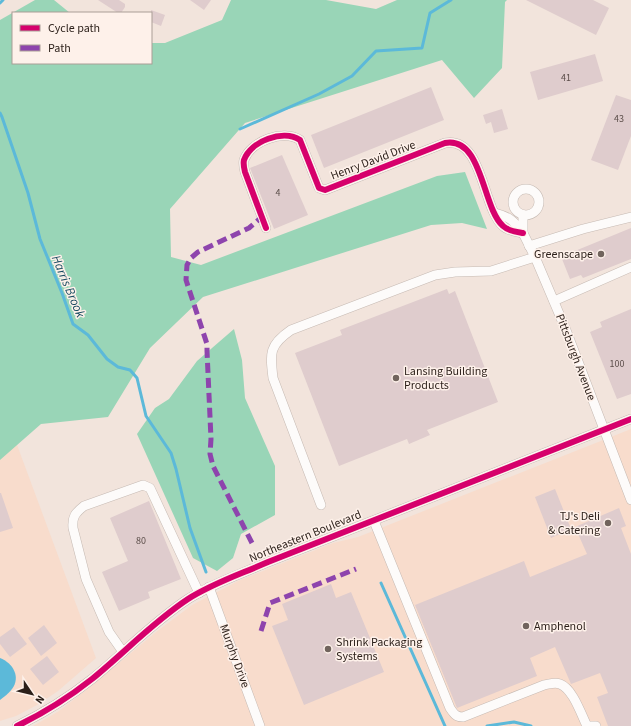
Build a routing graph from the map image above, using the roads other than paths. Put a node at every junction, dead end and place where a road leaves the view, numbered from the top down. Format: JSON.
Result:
{"nodes":[{"id":1,"x":523,"y":215,"type":"dead end"},
{"id":2,"x":631,"y":217,"type":"edge"},
{"id":3,"x":266,"y":228,"type":"dead end"},
{"id":4,"x":523,"y":233,"type":"junction"},
{"id":5,"x":530,"y":246,"type":"junction"},
{"id":6,"x":535,"y":257,"type":"junction"},
{"id":7,"x":631,"y":267,"type":"edge"},
{"id":8,"x":554,"y":301,"type":"junction"},
{"id":9,"x":631,"y":419,"type":"edge"},
{"id":10,"x":604,"y":430,"type":"junction"},
{"id":11,"x":631,"y":500,"type":"edge"},
{"id":12,"x":321,"y":505,"type":"dead end"},
{"id":13,"x":374,"y":521,"type":"junction"},
{"id":14,"x":209,"y":587,"type":"junction"},
{"id":15,"x":199,"y":593,"type":"junction"},
{"id":16,"x":123,"y":652,"type":"junction"},
{"id":17,"x":17,"y":726,"type":"edge"},
{"id":18,"x":260,"y":726,"type":"edge"},
{"id":19,"x":586,"y":726,"type":"edge"},
{"id":20,"x":591,"y":726,"type":"edge"},
{"id":21,"x":596,"y":726,"type":"edge"}],
"edges":[{"from":1,"to":4,"type":"street","name":"Pittsburgh Avenue"},
{"from":2,"to":5,"type":"street"},
{"from":3,"to":4,"type":"street","name":"Henry David Drive"},
{"from":4,"to":5,"type":"street","name":"Pittsburgh Avenue"},
{"from":5,"to":6,"type":"street","name":"Pittsburgh Avenue"},
{"from":6,"to":8,"type":"street","name":"Pittsburgh Avenue"},
{"from":6,"to":12,"type":"street"},
{"from":7,"to":8,"type":"street"},
{"from":8,"to":10,"type":"street","name":"Pittsburgh Avenue"},
{"from":9,"to":10,"type":"street","name":"Northeastern Boulevard"},
{"from":10,"to":11,"type":"street","name":"Pittsburgh Avenue"},
{"from":10,"to":13,"type":"street","name":"Northeastern Boulevard"},
{"from":13,"to":14,"type":"street","name":"Northeastern Boulevard"},
{"from":13,"to":19,"type":"street"},
{"from":14,"to":15,"type":"street","name":"Northeastern Boulevard"},
{"from":14,"to":18,"type":"street","name":"Murphy Drive"},
{"from":15,"to":16,"type":"street","name":"Northeastern Boulevard"},
{"from":15,"to":16,"type":"street"},
{"from":16,"to":17,"type":"street","name":"Northeastern Boulevard"},
{"from":20,"to":21,"type":"street"}]}
